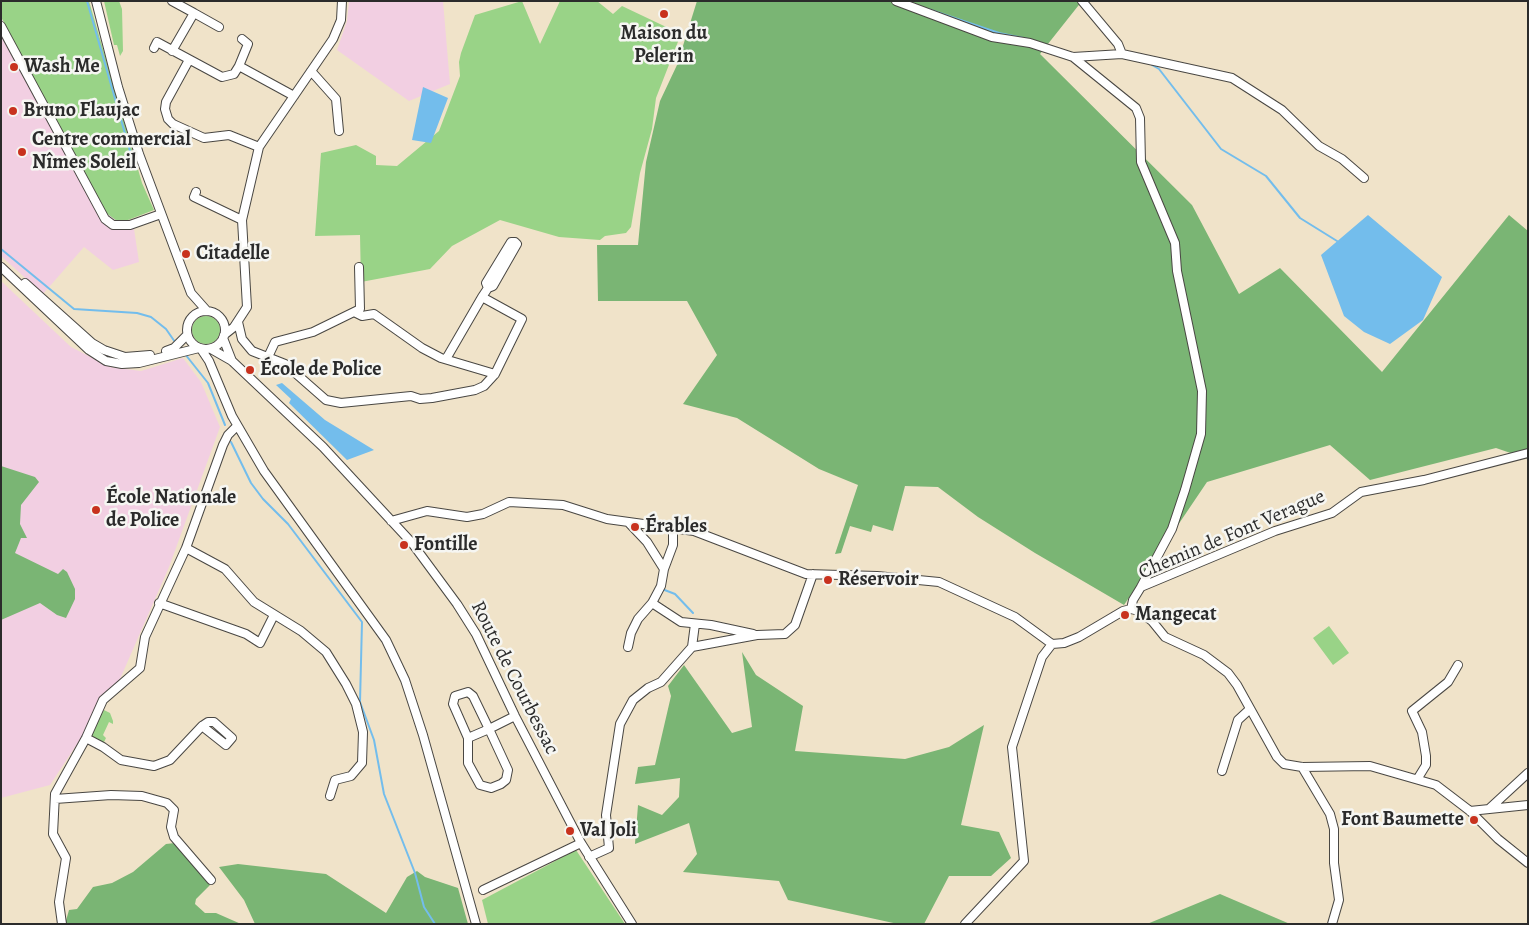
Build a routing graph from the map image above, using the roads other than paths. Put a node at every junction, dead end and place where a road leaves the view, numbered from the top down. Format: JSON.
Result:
{"nodes":[{"id":1,"x":96,"y":1,"type":"edge"},
{"id":2,"x":172,"y":1,"type":"edge"},
{"id":3,"x":342,"y":1,"type":"edge"},
{"id":4,"x":896,"y":1,"type":"edge"},
{"id":5,"x":1082,"y":1,"type":"edge"},
{"id":6,"x":194,"y":13,"type":"junction"},
{"id":7,"x":1,"y":26,"type":"edge"},
{"id":8,"x":219,"y":27,"type":"dead end"},
{"id":9,"x":242,"y":39,"type":"dead end"},
{"id":10,"x":154,"y":48,"type":"dead end"},
{"id":11,"x":172,"y":51,"type":"junction"},
{"id":12,"x":1122,"y":54,"type":"junction"},
{"id":13,"x":1073,"y":57,"type":"junction"},
{"id":14,"x":189,"y":60,"type":"junction"},
{"id":15,"x":239,"y":66,"type":"junction"},
{"id":16,"x":312,"y":71,"type":"junction"},
{"id":17,"x":294,"y":96,"type":"junction"},
{"id":18,"x":339,"y":131,"type":"dead end"},
{"id":19,"x":259,"y":147,"type":"junction"},
{"id":20,"x":1364,"y":178,"type":"dead end"},
{"id":21,"x":196,"y":192,"type":"dead end"},
{"id":22,"x":161,"y":214,"type":"junction"},
{"id":23,"x":242,"y":220,"type":"junction"},
{"id":24,"x":1,"y":262,"type":"edge"},
{"id":25,"x":1,"y":267,"type":"edge"},
{"id":26,"x":358,"y":267,"type":"dead end"},
{"id":27,"x":488,"y":288,"type":"junction"},
{"id":28,"x":191,"y":293,"type":"junction"},
{"id":29,"x":482,"y":297,"type":"junction"},
{"id":30,"x":207,"y":311,"type":"junction"},
{"id":31,"x":356,"y":312,"type":"junction"},
{"id":32,"x":220,"y":316,"type":"junction"},
{"id":33,"x":190,"y":318,"type":"junction"},
{"id":34,"x":238,"y":322,"type":"junction"},
{"id":35,"x":187,"y":335,"type":"junction"},
{"id":36,"x":224,"y":336,"type":"junction"},
{"id":37,"x":200,"y":349,"type":"junction"},
{"id":38,"x":210,"y":349,"type":"junction"},
{"id":39,"x":268,"y":357,"type":"junction"},
{"id":40,"x":446,"y":358,"type":"junction"},
{"id":41,"x":209,"y":361,"type":"junction"},
{"id":42,"x":232,"y":362,"type":"junction"},
{"id":43,"x":495,"y":374,"type":"junction"},
{"id":44,"x":237,"y":426,"type":"junction"},
{"id":45,"x":1528,"y":453,"type":"edge"},
{"id":46,"x":391,"y":521,"type":"junction"},
{"id":47,"x":629,"y":524,"type":"junction"},
{"id":48,"x":674,"y":528,"type":"junction"},
{"id":49,"x":186,"y":548,"type":"junction"},
{"id":50,"x":664,"y":569,"type":"junction"},
{"id":51,"x":813,"y":574,"type":"junction"},
{"id":52,"x":1141,"y":587,"type":"junction"},
{"id":53,"x":160,"y":603,"type":"junction"},
{"id":54,"x":652,"y":603,"type":"junction"},
{"id":55,"x":1131,"y":609,"type":"junction"},
{"id":56,"x":274,"y":615,"type":"junction"},
{"id":57,"x":695,"y":624,"type":"junction"},
{"id":58,"x":757,"y":634,"type":"junction"},
{"id":59,"x":1052,"y":644,"type":"junction"},
{"id":60,"x":628,"y":647,"type":"dead end"},
{"id":61,"x":692,"y":647,"type":"junction"},
{"id":62,"x":1458,"y":665,"type":"dead end"},
{"id":63,"x":1250,"y":709,"type":"junction"},
{"id":64,"x":515,"y":716,"type":"junction"},
{"id":65,"x":202,"y":726,"type":"dead end"},
{"id":66,"x":489,"y":729,"type":"junction"},
{"id":67,"x":86,"y":738,"type":"junction"},
{"id":68,"x":468,"y":738,"type":"junction"},
{"id":69,"x":1302,"y":767,"type":"junction"},
{"id":70,"x":1222,"y":771,"type":"dead end"},
{"id":71,"x":1528,"y":773,"type":"edge"},
{"id":72,"x":1418,"y":778,"type":"junction"},
{"id":73,"x":330,"y":796,"type":"dead end"},
{"id":74,"x":55,"y":800,"type":"junction"},
{"id":75,"x":1528,"y":804,"type":"edge"},
{"id":76,"x":1490,"y":808,"type":"junction"},
{"id":77,"x":1470,"y":811,"type":"junction"},
{"id":78,"x":581,"y":843,"type":"junction"},
{"id":79,"x":589,"y":857,"type":"junction"},
{"id":80,"x":1528,"y":863,"type":"edge"},
{"id":81,"x":211,"y":880,"type":"dead end"},
{"id":82,"x":483,"y":890,"type":"dead end"},
{"id":83,"x":62,"y":924,"type":"edge"},
{"id":84,"x":476,"y":924,"type":"edge"},
{"id":85,"x":632,"y":924,"type":"edge"},
{"id":86,"x":965,"y":924,"type":"edge"},
{"id":87,"x":1332,"y":924,"type":"edge"}],
"edges":[{"from":1,"to":22,"type":"street"},
{"from":2,"to":6,"type":"street"},
{"from":3,"to":16,"type":"street"},
{"from":4,"to":13,"type":"street"},
{"from":5,"to":12,"type":"street"},
{"from":6,"to":8,"type":"street"},
{"from":6,"to":11,"type":"street"},
{"from":7,"to":22,"type":"street"},
{"from":9,"to":15,"type":"street"},
{"from":10,"to":11,"type":"street"},
{"from":11,"to":14,"type":"street"},
{"from":12,"to":13,"type":"street"},
{"from":12,"to":20,"type":"street"},
{"from":13,"to":52,"type":"street"},
{"from":14,"to":15,"type":"street"},
{"from":14,"to":19,"type":"street"},
{"from":15,"to":17,"type":"street"},
{"from":16,"to":17,"type":"street"},
{"from":16,"to":18,"type":"street"},
{"from":17,"to":19,"type":"street"},
{"from":19,"to":23,"type":"street"},
{"from":21,"to":23,"type":"street"},
{"from":22,"to":28,"type":"street"},
{"from":23,"to":34,"type":"street"},
{"from":24,"to":35,"type":"street"},
{"from":25,"to":37,"type":"street"},
{"from":26,"to":31,"type":"street"},
{"from":27,"to":27,"type":"street"},
{"from":27,"to":29,"type":"street"},
{"from":28,"to":30,"type":"street"},
{"from":28,"to":33,"type":"street"},
{"from":29,"to":40,"type":"street"},
{"from":29,"to":43,"type":"street"},
{"from":30,"to":32,"type":"street"},
{"from":30,"to":33,"type":"street"},
{"from":31,"to":39,"type":"street"},
{"from":31,"to":40,"type":"street"},
{"from":32,"to":34,"type":"street"},
{"from":32,"to":36,"type":"street"},
{"from":33,"to":35,"type":"street"},
{"from":34,"to":36,"type":"street"},
{"from":34,"to":39,"type":"street"},
{"from":35,"to":37,"type":"street"},
{"from":36,"to":38,"type":"street"},
{"from":36,"to":42,"type":"street","name":"Route de Courbessac"},
{"from":37,"to":38,"type":"street"},
{"from":37,"to":41,"type":"street"},
{"from":38,"to":41,"type":"street"},
{"from":38,"to":42,"type":"street","name":"Route de Courbessac"},
{"from":39,"to":43,"type":"street"},
{"from":40,"to":43,"type":"street"},
{"from":41,"to":44,"type":"street"},
{"from":42,"to":46,"type":"street","name":"Route de Courbessac"},
{"from":44,"to":49,"type":"street"},
{"from":44,"to":84,"type":"street"},
{"from":45,"to":52,"type":"street","name":"Chemin de Font Verague"},
{"from":46,"to":47,"type":"street"},
{"from":46,"to":64,"type":"street","name":"Route de Courbessac"},
{"from":47,"to":48,"type":"street"},
{"from":47,"to":50,"type":"street"},
{"from":48,"to":50,"type":"street"},
{"from":48,"to":51,"type":"street"},
{"from":49,"to":53,"type":"street"},
{"from":49,"to":56,"type":"street"},
{"from":50,"to":54,"type":"street"},
{"from":51,"to":58,"type":"street"},
{"from":51,"to":59,"type":"street"},
{"from":52,"to":55,"type":"street","name":"Chemin de Font Verague"},
{"from":53,"to":56,"type":"street"},
{"from":53,"to":67,"type":"street"},
{"from":54,"to":57,"type":"street"},
{"from":54,"to":60,"type":"street"},
{"from":55,"to":59,"type":"street"},
{"from":55,"to":63,"type":"street"},
{"from":56,"to":73,"type":"street"},
{"from":57,"to":58,"type":"street"},
{"from":57,"to":61,"type":"street"},
{"from":58,"to":61,"type":"street"},
{"from":59,"to":86,"type":"street"},
{"from":61,"to":79,"type":"street"},
{"from":62,"to":72,"type":"street"},
{"from":63,"to":69,"type":"street"},
{"from":63,"to":70,"type":"street"},
{"from":64,"to":66,"type":"street"},
{"from":64,"to":78,"type":"street","name":"Route de Courbessac"},
{"from":65,"to":67,"type":"street"},
{"from":66,"to":68,"type":"street"},
{"from":66,"to":68,"type":"street"},
{"from":66,"to":68,"type":"street"},
{"from":67,"to":74,"type":"street"},
{"from":69,"to":72,"type":"street"},
{"from":69,"to":87,"type":"street"},
{"from":71,"to":76,"type":"street"},
{"from":72,"to":77,"type":"street"},
{"from":74,"to":81,"type":"street"},
{"from":74,"to":83,"type":"street"},
{"from":75,"to":76,"type":"street"},
{"from":76,"to":77,"type":"street"},
{"from":77,"to":80,"type":"street"},
{"from":78,"to":79,"type":"street","name":"Route de Courbessac"},
{"from":78,"to":82,"type":"street"},
{"from":79,"to":85,"type":"street","name":"Route de Courbessac"}]}
